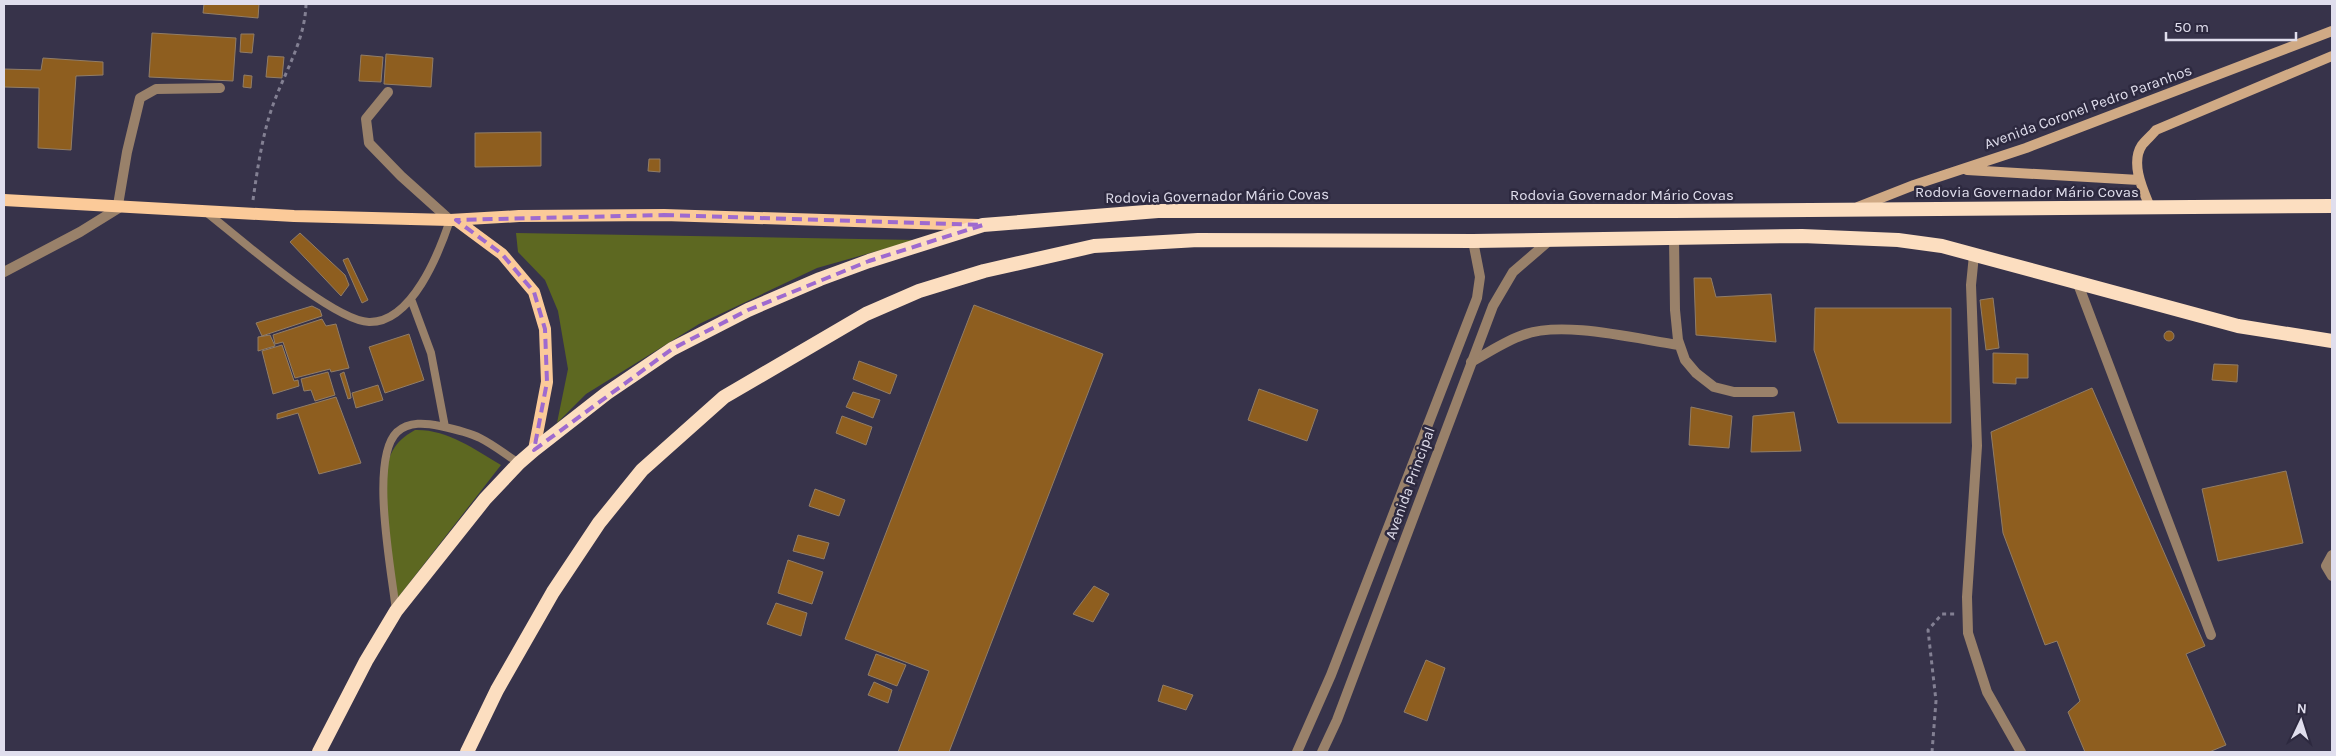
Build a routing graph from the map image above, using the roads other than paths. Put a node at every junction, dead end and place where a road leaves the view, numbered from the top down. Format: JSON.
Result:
{"nodes":[{"id":1,"x":2332,"y":31,"type":"edge"},
{"id":2,"x":2332,"y":56,"type":"edge"},
{"id":3,"x":220,"y":88,"type":"dead end"},
{"id":4,"x":388,"y":92,"type":"dead end"},
{"id":5,"x":1961,"y":170,"type":"junction"},
{"id":6,"x":2139,"y":180,"type":"junction"},
{"id":7,"x":4,"y":200,"type":"edge"},
{"id":8,"x":120,"y":206,"type":"junction"},
{"id":9,"x":2332,"y":206,"type":"edge"},
{"id":10,"x":2150,"y":207,"type":"junction"},
{"id":11,"x":202,"y":210,"type":"junction"},
{"id":12,"x":1853,"y":210,"type":"junction"},
{"id":13,"x":453,"y":220,"type":"junction"},
{"id":14,"x":983,"y":225,"type":"junction"},
{"id":15,"x":1674,"y":238,"type":"junction"},
{"id":16,"x":1550,"y":240,"type":"junction"},
{"id":17,"x":1473,"y":241,"type":"junction"},
{"id":18,"x":1974,"y":255,"type":"junction"},
{"id":19,"x":4,"y":272,"type":"edge"},
{"id":20,"x":2078,"y":284,"type":"junction"},
{"id":21,"x":411,"y":299,"type":"junction"},
{"id":22,"x":2332,"y":342,"type":"edge"},
{"id":23,"x":1679,"y":345,"type":"junction"},
{"id":24,"x":1472,"y":362,"type":"junction"},
{"id":25,"x":1448,"y":374,"type":"junction"},
{"id":26,"x":1465,"y":379,"type":"junction"},
{"id":27,"x":1773,"y":392,"type":"dead end"},
{"id":28,"x":445,"y":427,"type":"junction"},
{"id":29,"x":534,"y":450,"type":"junction"},
{"id":30,"x":519,"y":463,"type":"junction"},
{"id":31,"x":2332,"y":555,"type":"edge"},
{"id":32,"x":2332,"y":576,"type":"edge"},
{"id":33,"x":396,"y":611,"type":"junction"},
{"id":34,"x":2211,"y":635,"type":"dead end"},
{"id":35,"x":319,"y":752,"type":"edge"},
{"id":36,"x":467,"y":752,"type":"edge"},
{"id":37,"x":1298,"y":752,"type":"edge"},
{"id":38,"x":1322,"y":752,"type":"edge"},
{"id":39,"x":2021,"y":752,"type":"edge"}],
"edges":[{"from":1,"to":5,"type":"main road","name":"Avenida Coronel Pedro Paranhos"},
{"from":2,"to":6,"type":"main road"},
{"from":3,"to":8,"type":"street"},
{"from":4,"to":13,"type":"street"},
{"from":5,"to":6,"type":"main road"},
{"from":5,"to":12,"type":"main road","name":"Avenida Coronel Pedro Paranhos"},
{"from":6,"to":10,"type":"main road"},
{"from":7,"to":8,"type":"main road"},
{"from":8,"to":11,"type":"main road"},
{"from":8,"to":19,"type":"street"},
{"from":9,"to":10,"type":"highway","name":"Rodovia Governador Mário Covas"},
{"from":10,"to":12,"type":"highway","name":"Rodovia Governador Mário Covas"},
{"from":11,"to":13,"type":"main road"},
{"from":11,"to":21,"type":"lane"},
{"from":12,"to":14,"type":"highway","name":"Rodovia Governador Mário Covas"},
{"from":13,"to":14,"type":"main road"},
{"from":13,"to":21,"type":"lane"},
{"from":13,"to":29,"type":"main road"},
{"from":14,"to":29,"type":"highway","name":"Rodovia Governador Mário Covas"},
{"from":15,"to":16,"type":"highway"},
{"from":15,"to":18,"type":"highway"},
{"from":15,"to":23,"type":"street"},
{"from":16,"to":17,"type":"highway"},
{"from":16,"to":24,"type":"street","name":"Avenida Principal"},
{"from":17,"to":25,"type":"street","name":"Avenida Principal"},
{"from":17,"to":36,"type":"highway"},
{"from":18,"to":20,"type":"highway"},
{"from":18,"to":39,"type":"street"},
{"from":20,"to":22,"type":"highway"},
{"from":20,"to":34,"type":"street"},
{"from":21,"to":28,"type":"lane"},
{"from":23,"to":24,"type":"street"},
{"from":23,"to":27,"type":"street"},
{"from":24,"to":26,"type":"street","name":"Avenida Principal"},
{"from":25,"to":26,"type":"street"},
{"from":25,"to":37,"type":"street","name":"Avenida Principal"},
{"from":26,"to":38,"type":"street","name":"Avenida Principal"},
{"from":28,"to":30,"type":"lane"},
{"from":28,"to":33,"type":"lane"},
{"from":29,"to":30,"type":"highway","name":"Rodovia Governador Mário Covas"},
{"from":30,"to":33,"type":"highway","name":"Rodovia Governador Mário Covas"},
{"from":31,"to":32,"type":"street"},
{"from":33,"to":35,"type":"highway","name":"Rodovia Governador Mário Covas"}]}
